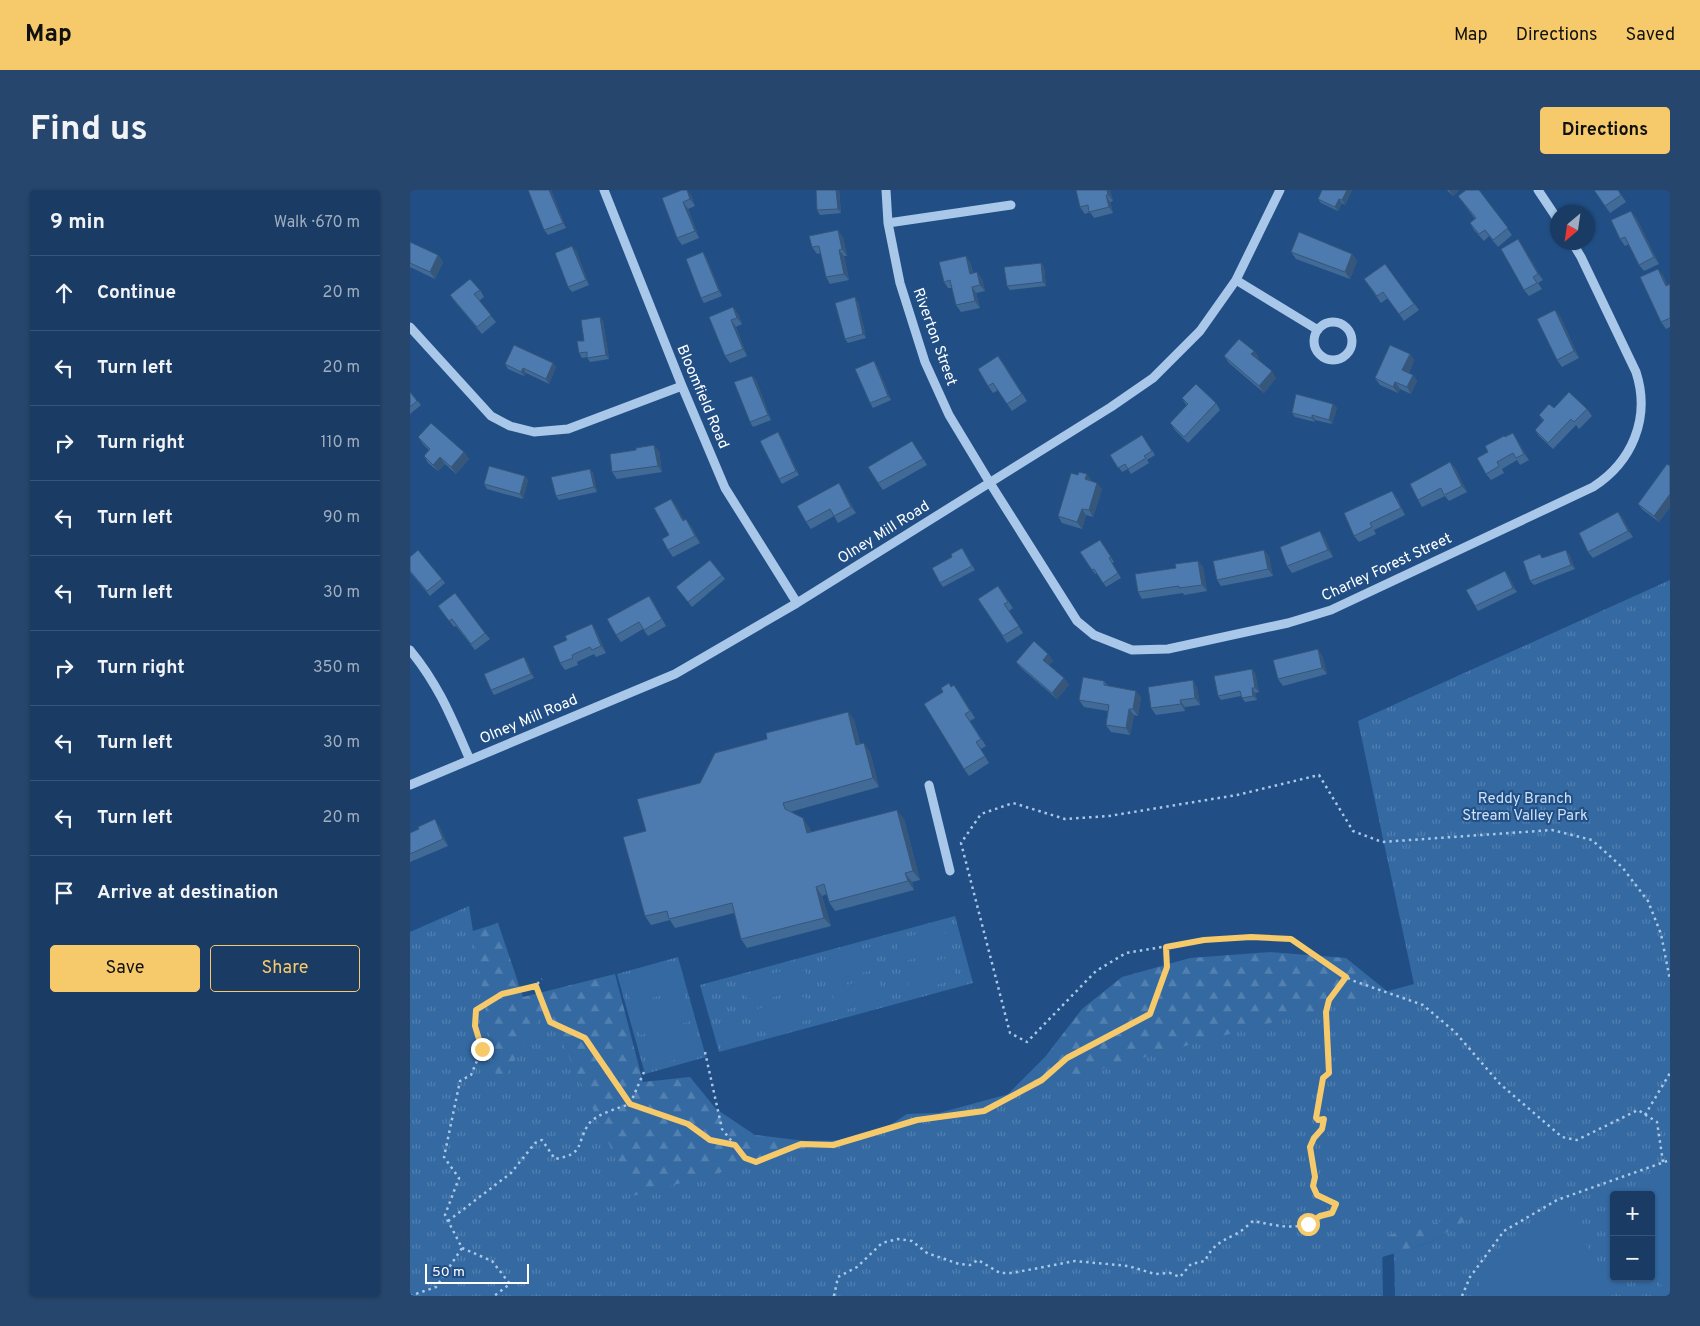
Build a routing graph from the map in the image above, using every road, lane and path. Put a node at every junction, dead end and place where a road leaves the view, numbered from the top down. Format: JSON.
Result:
{"nodes":[{"id":1,"x":604,"y":190,"type":"edge"},
{"id":2,"x":886,"y":190,"type":"edge"},
{"id":3,"x":1280,"y":190,"type":"edge"},
{"id":4,"x":1538,"y":190,"type":"edge"},
{"id":5,"x":1011,"y":205,"type":"dead end"},
{"id":6,"x":1550,"y":208,"type":"edge"},
{"id":7,"x":888,"y":223,"type":"junction"},
{"id":8,"x":1576,"y":250,"type":"edge"},
{"id":9,"x":1236,"y":280,"type":"junction"},
{"id":10,"x":410,"y":327,"type":"edge"},
{"id":11,"x":1318,"y":330,"type":"junction"},
{"id":12,"x":682,"y":386,"type":"junction"},
{"id":13,"x":990,"y":483,"type":"junction"},
{"id":14,"x":797,"y":603,"type":"junction"},
{"id":15,"x":410,"y":650,"type":"edge"},
{"id":16,"x":470,"y":760,"type":"junction"},
{"id":17,"x":929,"y":784,"type":"dead end"},
{"id":18,"x":410,"y":785,"type":"edge"},
{"id":19,"x":950,"y":871,"type":"dead end"},
{"id":20,"x":1166,"y":947,"type":"junction"},
{"id":21,"x":1346,"y":977,"type":"junction"},
{"id":22,"x":542,"y":979,"type":"dead end"},
{"id":23,"x":1670,"y":980,"type":"edge"},
{"id":24,"x":536,"y":986,"type":"junction"},
{"id":25,"x":705,"y":1052,"type":"dead end"},
{"id":26,"x":644,"y":1072,"type":"dead end"},
{"id":27,"x":1670,"y":1073,"type":"edge"},
{"id":28,"x":630,"y":1104,"type":"junction"},
{"id":29,"x":1645,"y":1115,"type":"junction"},
{"id":30,"x":735,"y":1145,"type":"junction"},
{"id":31,"x":1670,"y":1160,"type":"edge"},
{"id":32,"x":1663,"y":1162,"type":"junction"},
{"id":33,"x":448,"y":1221,"type":"junction"},
{"id":34,"x":462,"y":1248,"type":"junction"},
{"id":35,"x":410,"y":1296,"type":"edge"},
{"id":36,"x":494,"y":1296,"type":"edge"},
{"id":37,"x":834,"y":1296,"type":"edge"},
{"id":38,"x":1462,"y":1296,"type":"edge"}],
"edges":[{"from":1,"to":12,"type":"street","name":"Bloomfield Road"},
{"from":2,"to":7,"type":"street","name":"Riverton Street"},
{"from":3,"to":9,"type":"street","name":"Olney Mill Road"},
{"from":4,"to":6,"type":"street"},
{"from":5,"to":7,"type":"street"},
{"from":7,"to":13,"type":"street","name":"Riverton Street"},
{"from":8,"to":13,"type":"street","name":"Charley Forest Street"},
{"from":9,"to":11,"type":"street"},
{"from":9,"to":13,"type":"street","name":"Olney Mill Road"},
{"from":10,"to":12,"type":"street"},
{"from":11,"to":11,"type":"street"},
{"from":12,"to":14,"type":"street","name":"Bloomfield Road"},
{"from":13,"to":14,"type":"street","name":"Olney Mill Road"},
{"from":14,"to":16,"type":"street","name":"Olney Mill Road"},
{"from":15,"to":16,"type":"street"},
{"from":16,"to":18,"type":"street","name":"Olney Mill Road"},
{"from":17,"to":19,"type":"street"},
{"from":20,"to":21,"type":"path"},
{"from":20,"to":23,"type":"path"},
{"from":20,"to":30,"type":"path"},
{"from":21,"to":29,"type":"path"},
{"from":21,"to":37,"type":"path"},
{"from":22,"to":24,"type":"path"},
{"from":24,"to":28,"type":"path"},
{"from":24,"to":33,"type":"path"},
{"from":25,"to":30,"type":"path"},
{"from":26,"to":28,"type":"path"},
{"from":27,"to":29,"type":"path"},
{"from":28,"to":30,"type":"path"},
{"from":28,"to":33,"type":"path"},
{"from":29,"to":32,"type":"path"},
{"from":31,"to":32,"type":"path"},
{"from":32,"to":38,"type":"path"},
{"from":33,"to":34,"type":"path"},
{"from":34,"to":35,"type":"path"},
{"from":34,"to":36,"type":"path"}]}
